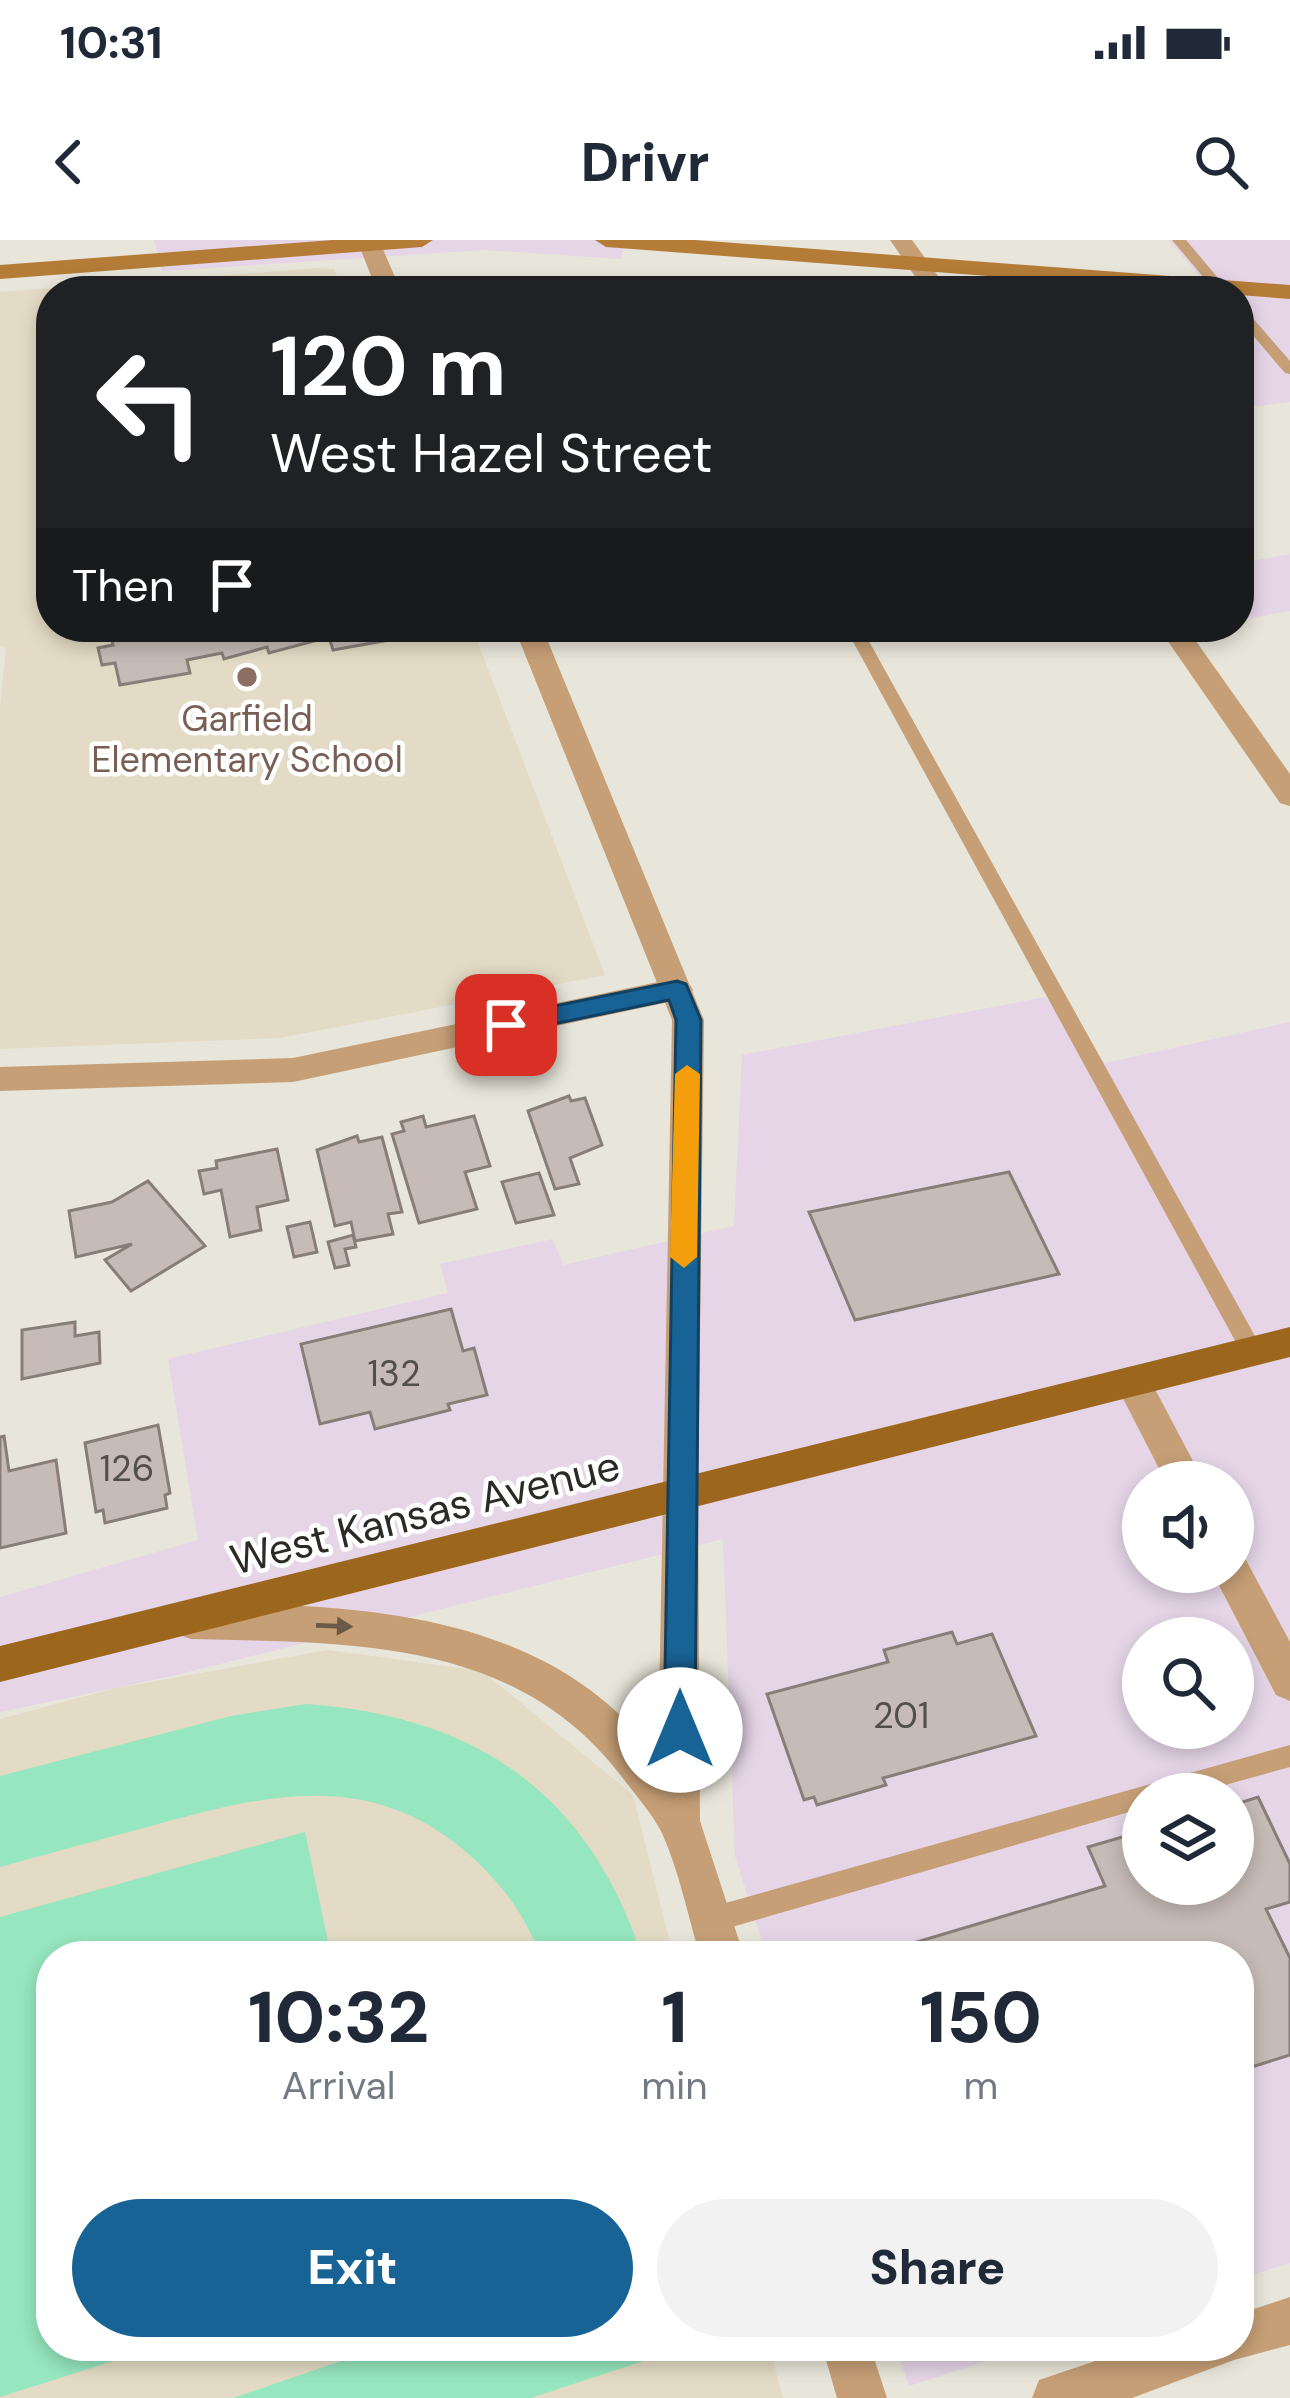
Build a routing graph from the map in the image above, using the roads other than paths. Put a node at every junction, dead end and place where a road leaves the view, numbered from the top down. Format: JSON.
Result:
{"nodes":[{"id":1,"x":422,"y":240,"type":"edge"},
{"id":2,"x":611,"y":240,"type":"edge"},
{"id":3,"x":901,"y":240,"type":"edge"},
{"id":4,"x":1178,"y":240,"type":"edge"},
{"id":5,"x":369,"y":242,"type":"edge"},
{"id":6,"x":916,"y":262,"type":"junction"},
{"id":7,"x":0,"y":272,"type":"edge"},
{"id":8,"x":383,"y":276,"type":"edge"},
{"id":9,"x":926,"y":276,"type":"edge"},
{"id":10,"x":1074,"y":276,"type":"edge"},
{"id":11,"x":1209,"y":276,"type":"edge"},
{"id":12,"x":1254,"y":290,"type":"edge"},
{"id":13,"x":1290,"y":292,"type":"edge"},
{"id":14,"x":1254,"y":328,"type":"edge"},
{"id":15,"x":1290,"y":370,"type":"edge"},
{"id":16,"x":534,"y":642,"type":"edge"},
{"id":17,"x":862,"y":642,"type":"edge"},
{"id":18,"x":1182,"y":642,"type":"edge"},
{"id":19,"x":1290,"y":796,"type":"edge"},
{"id":20,"x":677,"y":990,"type":"junction"},
{"id":21,"x":0,"y":1079,"type":"edge"},
{"id":22,"x":1271,"y":1347,"type":"edge"},
{"id":23,"x":1132,"y":1381,"type":"junction"},
{"id":24,"x":1174,"y":1461,"type":"edge"},
{"id":25,"x":679,"y":1496,"type":"junction"},
{"id":26,"x":1243,"y":1593,"type":"edge"},
{"id":27,"x":175,"y":1620,"type":"junction"},
{"id":28,"x":0,"y":1664,"type":"edge"},
{"id":29,"x":1290,"y":1682,"type":"edge"},
{"id":30,"x":1290,"y":1756,"type":"edge"},
{"id":31,"x":1228,"y":1773,"type":"edge"},
{"id":32,"x":1122,"y":1803,"type":"edge"},
{"id":33,"x":679,"y":1821,"type":"junction"},
{"id":34,"x":716,"y":1938,"type":"edge"},
{"id":35,"x":1290,"y":2321,"type":"edge"},
{"id":36,"x":1254,"y":2333,"type":"edge"},
{"id":37,"x":851,"y":2361,"type":"edge"},
{"id":38,"x":1169,"y":2361,"type":"edge"},
{"id":39,"x":862,"y":2398,"type":"edge"},
{"id":40,"x":1057,"y":2398,"type":"edge"}],
"edges":[{"from":1,"to":5,"type":"main road"},
{"from":2,"to":6,"type":"main road"},
{"from":3,"to":6,"type":"street"},
{"from":4,"to":11,"type":"lane"},
{"from":5,"to":7,"type":"main road"},
{"from":5,"to":8,"type":"street"},
{"from":6,"to":9,"type":"street"},
{"from":6,"to":10,"type":"main road"},
{"from":12,"to":13,"type":"main road"},
{"from":14,"to":15,"type":"lane"},
{"from":16,"to":20,"type":"street"},
{"from":17,"to":22,"type":"lane"},
{"from":18,"to":19,"type":"street"},
{"from":20,"to":21,"type":"street"},
{"from":20,"to":25,"type":"street"},
{"from":22,"to":23,"type":"main road","name":"West Kansas Avenue"},
{"from":23,"to":24,"type":"street"},
{"from":23,"to":25,"type":"main road","name":"West Kansas Avenue"},
{"from":25,"to":27,"type":"main road","name":"West Kansas Avenue"},
{"from":25,"to":33,"type":"street"},
{"from":26,"to":29,"type":"street"},
{"from":27,"to":28,"type":"main road","name":"West Kansas Avenue"},
{"from":27,"to":33,"type":"street","one_way":true},
{"from":30,"to":31,"type":"lane"},
{"from":32,"to":34,"type":"lane"},
{"from":33,"to":34,"type":"street"},
{"from":35,"to":36,"type":"street"},
{"from":37,"to":39,"type":"street"},
{"from":38,"to":40,"type":"street"}]}
